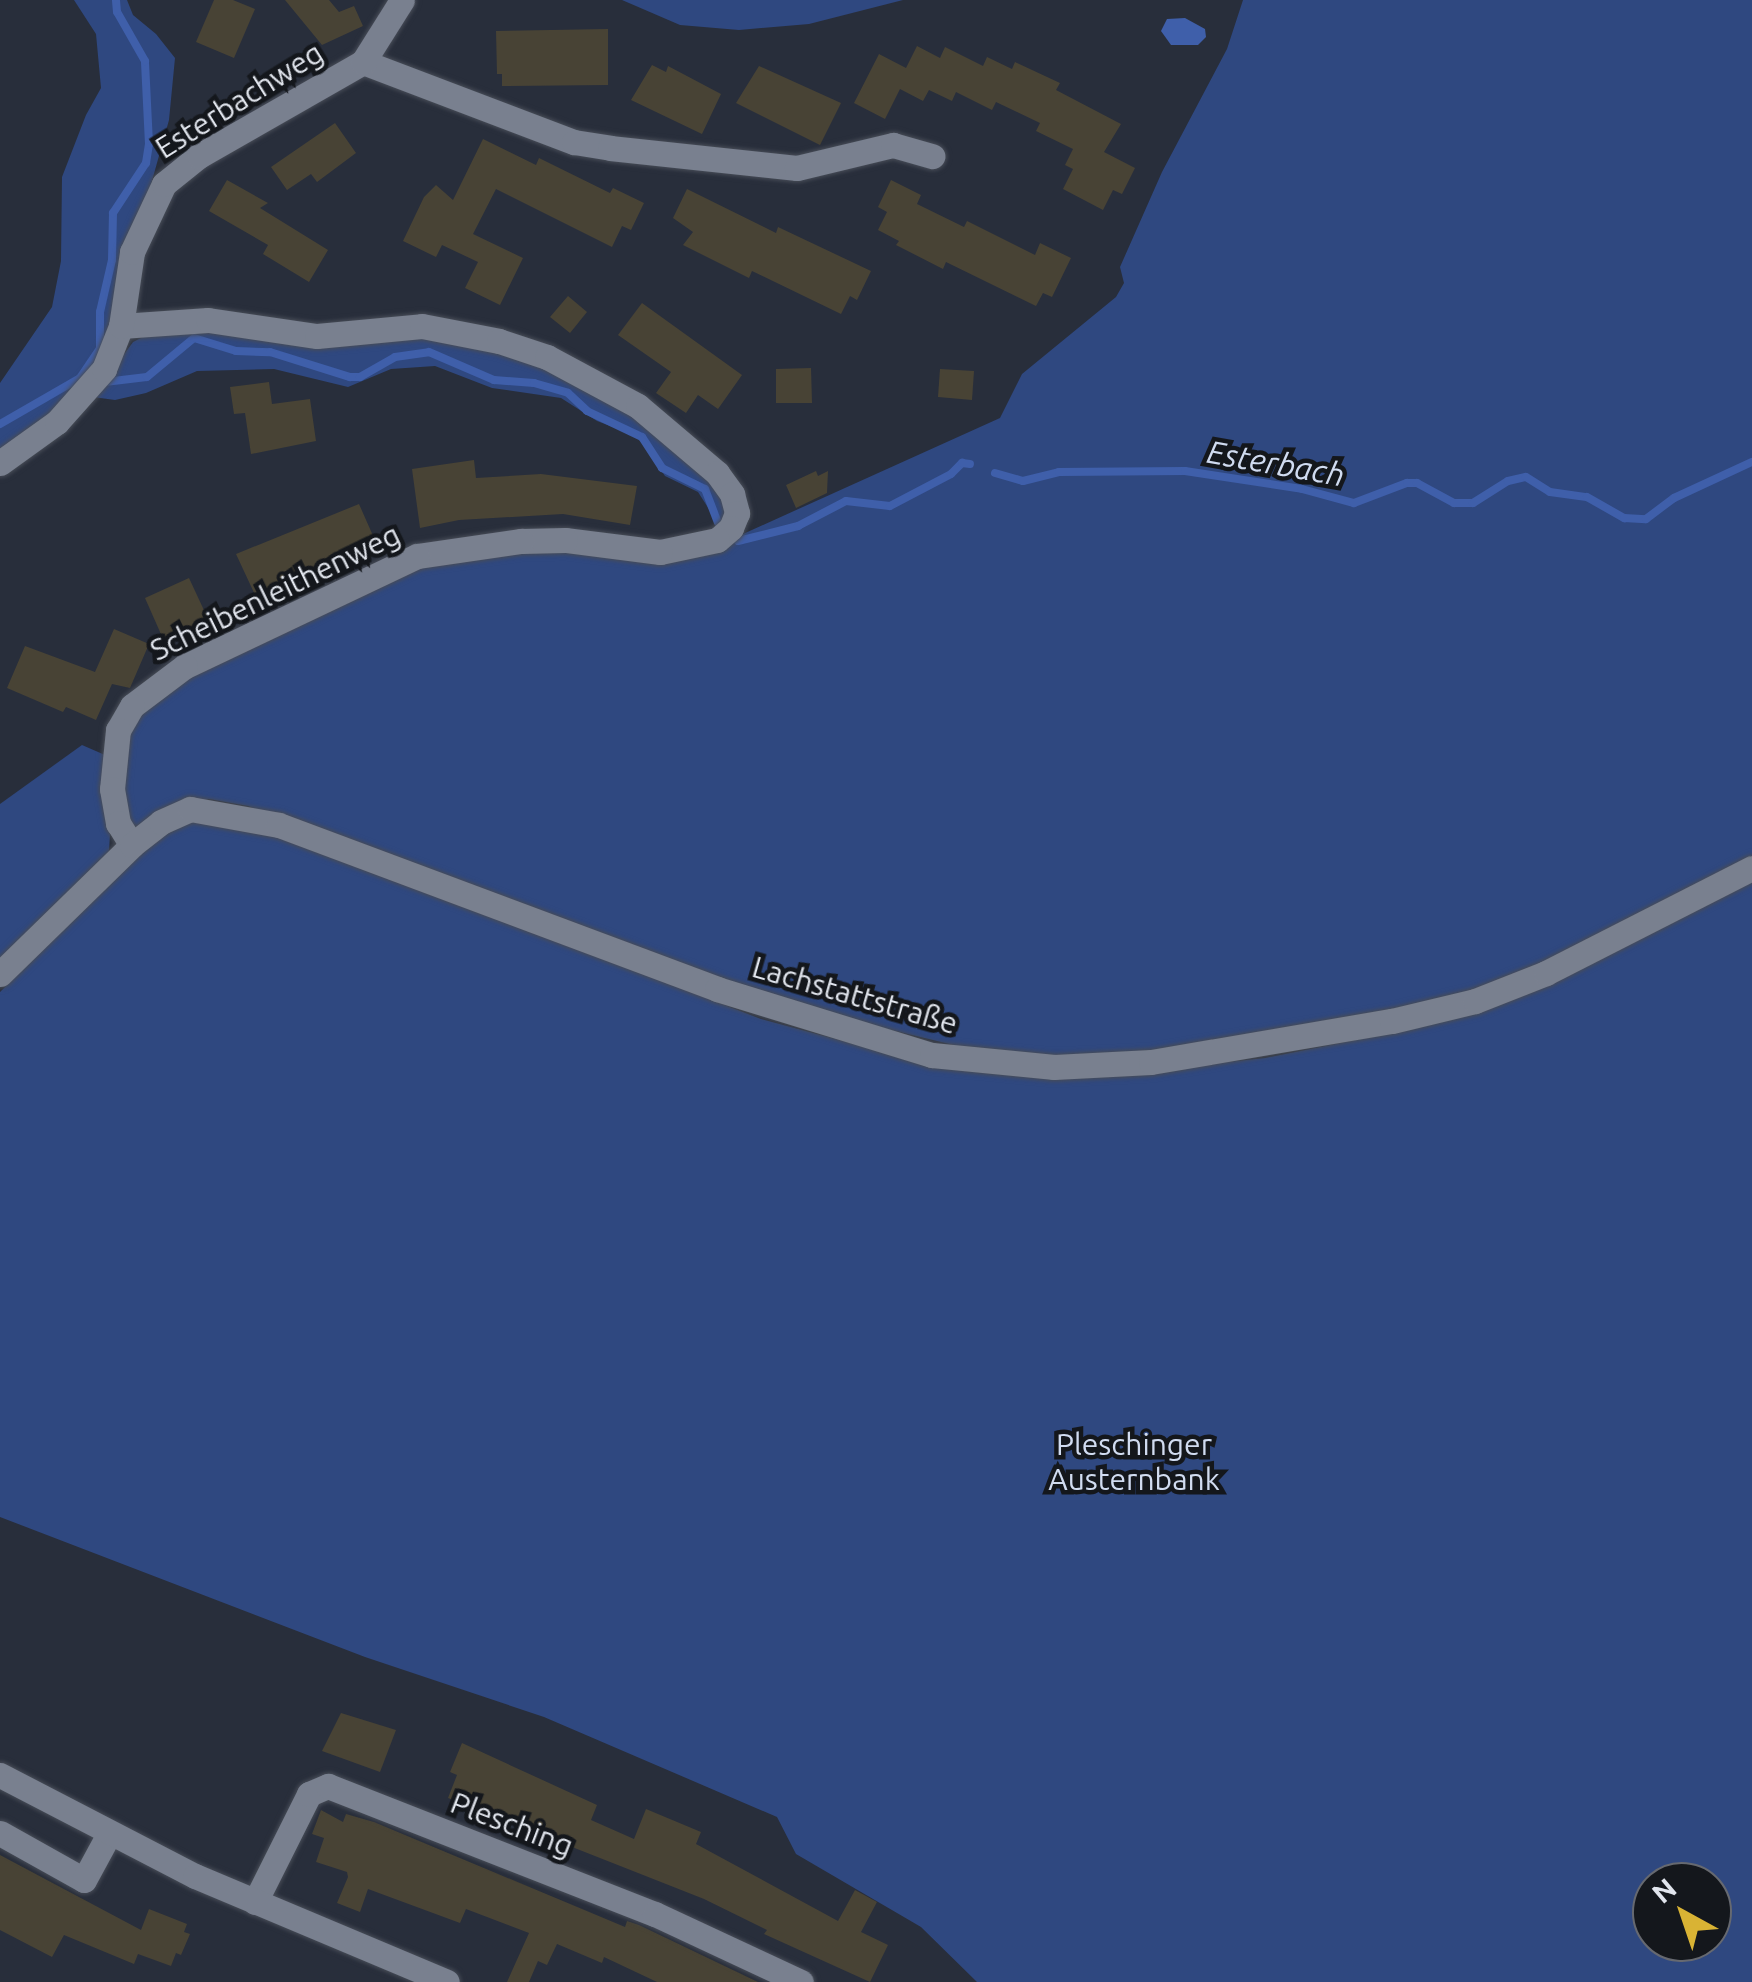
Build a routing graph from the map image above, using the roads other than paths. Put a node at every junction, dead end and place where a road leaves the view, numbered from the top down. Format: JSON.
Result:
{"nodes":[{"id":1,"x":402,"y":0,"type":"edge"},
{"id":2,"x":362,"y":62,"type":"junction"},
{"id":3,"x":932,"y":156,"type":"dead end"},
{"id":4,"x":121,"y":326,"type":"junction"},
{"id":5,"x":0,"y":463,"type":"edge"},
{"id":6,"x":132,"y":845,"type":"junction"},
{"id":7,"x":1752,"y":868,"type":"edge"},
{"id":8,"x":0,"y":974,"type":"edge"},
{"id":9,"x":0,"y":1774,"type":"edge"},
{"id":10,"x":0,"y":1833,"type":"edge"},
{"id":11,"x":109,"y":1834,"type":"junction"},
{"id":12,"x":255,"y":1902,"type":"junction"},
{"id":13,"x":447,"y":1982,"type":"edge"},
{"id":14,"x":801,"y":1982,"type":"edge"}],
"edges":[{"from":1,"to":2,"type":"street","name":"Esterbachweg"},
{"from":2,"to":3,"type":"street"},
{"from":2,"to":4,"type":"street","name":"Esterbachweg"},
{"from":4,"to":5,"type":"street","name":"Esterbachweg"},
{"from":4,"to":6,"type":"street","name":"Scheibenleithenweg"},
{"from":6,"to":7,"type":"street","name":"Lachstattstraße"},
{"from":6,"to":8,"type":"street","name":"Lachstattstraße"},
{"from":9,"to":11,"type":"street"},
{"from":10,"to":11,"type":"street"},
{"from":11,"to":12,"type":"street"},
{"from":12,"to":13,"type":"street"},
{"from":12,"to":14,"type":"street","name":"Plesching"}]}
